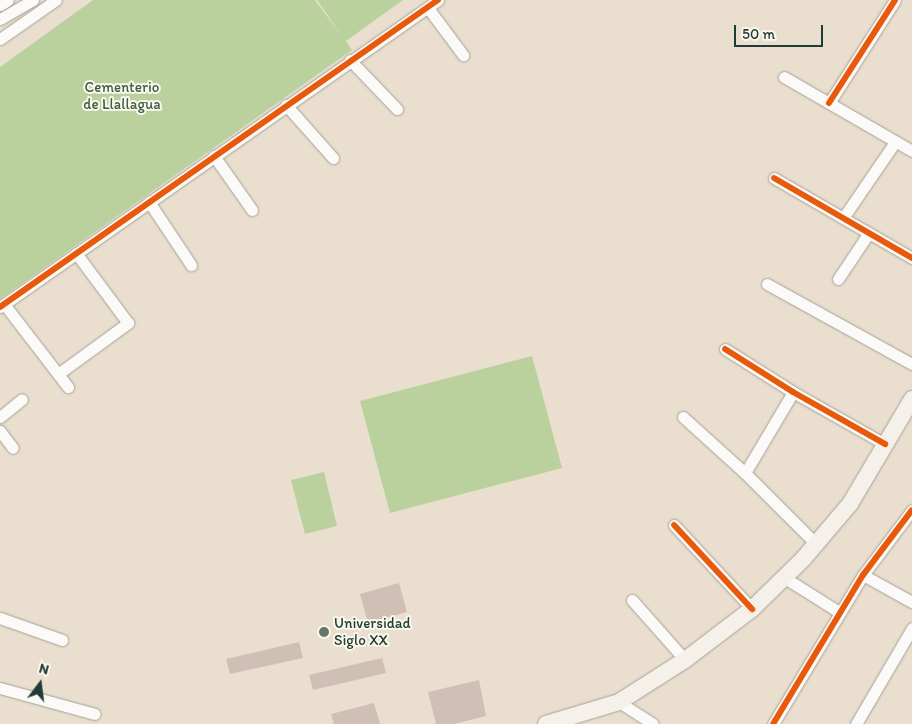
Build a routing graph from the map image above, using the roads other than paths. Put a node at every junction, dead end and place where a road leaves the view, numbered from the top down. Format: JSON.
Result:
{"nodes":[{"id":1,"x":8,"y":0,"type":"edge"},
{"id":2,"x":33,"y":0,"type":"edge"},
{"id":3,"x":56,"y":0,"type":"edge"},
{"id":4,"x":438,"y":0,"type":"edge"},
{"id":5,"x":895,"y":0,"type":"edge"},
{"id":6,"x":0,"y":5,"type":"edge"},
{"id":7,"x":428,"y":8,"type":"junction"},
{"id":8,"x":0,"y":19,"type":"edge"},
{"id":9,"x":0,"y":39,"type":"edge"},
{"id":10,"x":463,"y":55,"type":"dead end"},
{"id":11,"x":350,"y":60,"type":"junction"},
{"id":12,"x":784,"y":78,"type":"dead end"},
{"id":13,"x":829,"y":103,"type":"junction"},
{"id":14,"x":286,"y":105,"type":"junction"},
{"id":15,"x":397,"y":109,"type":"dead end"},
{"id":16,"x":895,"y":142,"type":"junction"},
{"id":17,"x":912,"y":151,"type":"edge"},
{"id":18,"x":214,"y":156,"type":"junction"},
{"id":19,"x":332,"y":158,"type":"dead end"},
{"id":20,"x":774,"y":178,"type":"dead end"},
{"id":21,"x":149,"y":202,"type":"junction"},
{"id":22,"x":252,"y":210,"type":"dead end"},
{"id":23,"x":843,"y":218,"type":"junction"},
{"id":24,"x":868,"y":234,"type":"junction"},
{"id":25,"x":76,"y":254,"type":"junction"},
{"id":26,"x":912,"y":258,"type":"edge"},
{"id":27,"x":190,"y":265,"type":"dead end"},
{"id":28,"x":838,"y":279,"type":"dead end"},
{"id":29,"x":767,"y":284,"type":"dead end"},
{"id":30,"x":2,"y":306,"type":"edge"},
{"id":31,"x":725,"y":349,"type":"dead end"},
{"id":32,"x":912,"y":364,"type":"edge"},
{"id":33,"x":58,"y":374,"type":"junction"},
{"id":34,"x":68,"y":388,"type":"dead end"},
{"id":35,"x":793,"y":392,"type":"junction"},
{"id":36,"x":22,"y":399,"type":"dead end"},
{"id":37,"x":912,"y":399,"type":"edge"},
{"id":38,"x":0,"y":417,"type":"edge"},
{"id":39,"x":683,"y":417,"type":"dead end"},
{"id":40,"x":0,"y":431,"type":"edge"},
{"id":41,"x":885,"y":444,"type":"junction"},
{"id":42,"x":13,"y":448,"type":"dead end"},
{"id":43,"x":745,"y":473,"type":"junction"},
{"id":44,"x":912,"y":510,"type":"edge"},
{"id":45,"x":674,"y":525,"type":"dead end"},
{"id":46,"x":816,"y":544,"type":"junction"},
{"id":47,"x":863,"y":575,"type":"junction"},
{"id":48,"x":785,"y":578,"type":"junction"},
{"id":49,"x":632,"y":600,"type":"dead end"},
{"id":50,"x":912,"y":602,"type":"edge"},
{"id":51,"x":752,"y":609,"type":"junction"},
{"id":52,"x":840,"y":612,"type":"junction"},
{"id":53,"x":0,"y":618,"type":"edge"},
{"id":54,"x":912,"y":628,"type":"edge"},
{"id":55,"x":62,"y":640,"type":"dead end"},
{"id":56,"x":686,"y":660,"type":"junction"},
{"id":57,"x":0,"y":688,"type":"edge"},
{"id":58,"x":619,"y":702,"type":"junction"},
{"id":59,"x":95,"y":714,"type":"dead end"},
{"id":60,"x":546,"y":724,"type":"edge"},
{"id":61,"x":653,"y":724,"type":"edge"},
{"id":62,"x":773,"y":724,"type":"edge"},
{"id":63,"x":856,"y":724,"type":"edge"}],
"edges":[{"from":1,"to":6,"type":"street"},
{"from":2,"to":8,"type":"street"},
{"from":3,"to":9,"type":"street"},
{"from":4,"to":7,"type":"street"},
{"from":5,"to":13,"type":"street"},
{"from":7,"to":10,"type":"street"},
{"from":7,"to":11,"type":"street"},
{"from":11,"to":14,"type":"street"},
{"from":11,"to":15,"type":"street"},
{"from":12,"to":13,"type":"street"},
{"from":13,"to":16,"type":"street"},
{"from":14,"to":18,"type":"street"},
{"from":14,"to":19,"type":"street"},
{"from":16,"to":17,"type":"street"},
{"from":16,"to":23,"type":"street"},
{"from":18,"to":21,"type":"street"},
{"from":18,"to":22,"type":"street"},
{"from":20,"to":23,"type":"street"},
{"from":21,"to":25,"type":"street"},
{"from":21,"to":27,"type":"street"},
{"from":23,"to":24,"type":"street"},
{"from":24,"to":26,"type":"street"},
{"from":24,"to":28,"type":"street"},
{"from":25,"to":30,"type":"street"},
{"from":25,"to":33,"type":"street"},
{"from":29,"to":32,"type":"street"},
{"from":30,"to":33,"type":"street"},
{"from":31,"to":35,"type":"street"},
{"from":33,"to":34,"type":"street"},
{"from":35,"to":41,"type":"street"},
{"from":35,"to":43,"type":"street"},
{"from":36,"to":38,"type":"street"},
{"from":37,"to":41,"type":"main road"},
{"from":39,"to":43,"type":"street"},
{"from":40,"to":42,"type":"street"},
{"from":41,"to":46,"type":"main road"},
{"from":43,"to":46,"type":"street"},
{"from":44,"to":47,"type":"street"},
{"from":45,"to":51,"type":"street"},
{"from":46,"to":48,"type":"main road"},
{"from":47,"to":50,"type":"street"},
{"from":47,"to":52,"type":"street"},
{"from":48,"to":51,"type":"main road"},
{"from":48,"to":52,"type":"street"},
{"from":49,"to":56,"type":"street"},
{"from":51,"to":56,"type":"main road"},
{"from":52,"to":62,"type":"street"},
{"from":53,"to":55,"type":"street"},
{"from":54,"to":63,"type":"street"},
{"from":56,"to":58,"type":"main road"},
{"from":57,"to":59,"type":"street"},
{"from":58,"to":60,"type":"main road"},
{"from":58,"to":61,"type":"street"}]}
